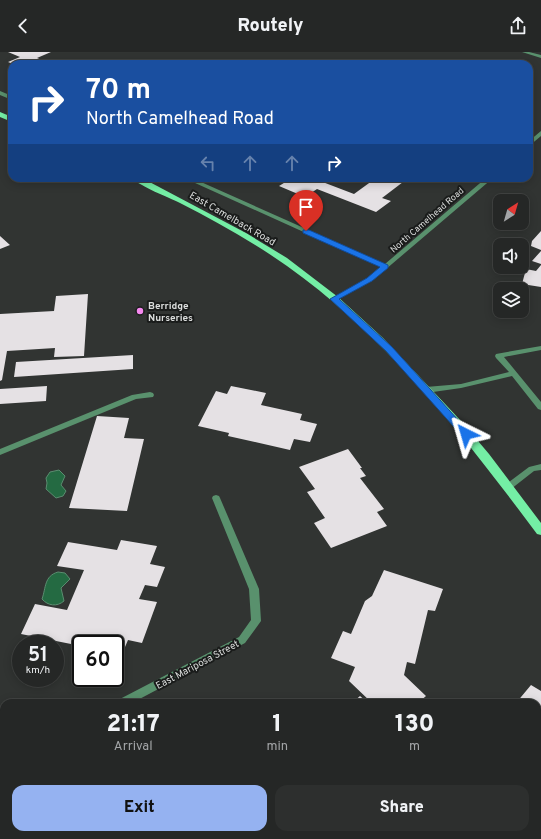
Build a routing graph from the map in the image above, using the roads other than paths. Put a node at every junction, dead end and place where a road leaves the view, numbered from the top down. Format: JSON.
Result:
{"nodes":[{"id":1,"x":524,"y":52,"type":"edge"},
{"id":2,"x":541,"y":58,"type":"edge"},
{"id":3,"x":541,"y":133,"type":"edge"},
{"id":4,"x":533,"y":140,"type":"edge"},
{"id":5,"x":144,"y":182,"type":"edge"},
{"id":6,"x":196,"y":182,"type":"edge"},
{"id":7,"x":485,"y":182,"type":"edge"},
{"id":8,"x":386,"y":267,"type":"junction"},
{"id":9,"x":334,"y":299,"type":"junction"},
{"id":10,"x":541,"y":348,"type":"edge"},
{"id":11,"x":514,"y":373,"type":"junction"},
{"id":12,"x":426,"y":390,"type":"junction"},
{"id":13,"x":150,"y":396,"type":"dead end"},
{"id":14,"x":541,"y":407,"type":"edge"},
{"id":15,"x":0,"y":452,"type":"edge"},
{"id":16,"x":541,"y":467,"type":"edge"},
{"id":17,"x":508,"y":487,"type":"junction"},
{"id":18,"x":216,"y":498,"type":"dead end"},
{"id":19,"x":541,"y":531,"type":"edge"},
{"id":20,"x":130,"y":699,"type":"edge"}],
"edges":[{"from":1,"to":2,"type":"street"},
{"from":3,"to":4,"type":"street"},
{"from":5,"to":9,"type":"main road","name":"East Camelback Road"},
{"from":6,"to":8,"type":"street","name":"East Camelback Road"},
{"from":7,"to":8,"type":"street","name":"North Camelhead Road"},
{"from":8,"to":9,"type":"street","name":"North Camelhead Road"},
{"from":9,"to":12,"type":"main road","name":"East Camelback Road"},
{"from":10,"to":11,"type":"street"},
{"from":11,"to":12,"type":"street"},
{"from":11,"to":14,"type":"street"},
{"from":12,"to":17,"type":"main road","name":"East Camelback Road"},
{"from":13,"to":15,"type":"street"},
{"from":16,"to":17,"type":"street"},
{"from":17,"to":19,"type":"main road","name":"East Camelback Road"},
{"from":18,"to":20,"type":"street","name":"East Mariposa Street"}]}
